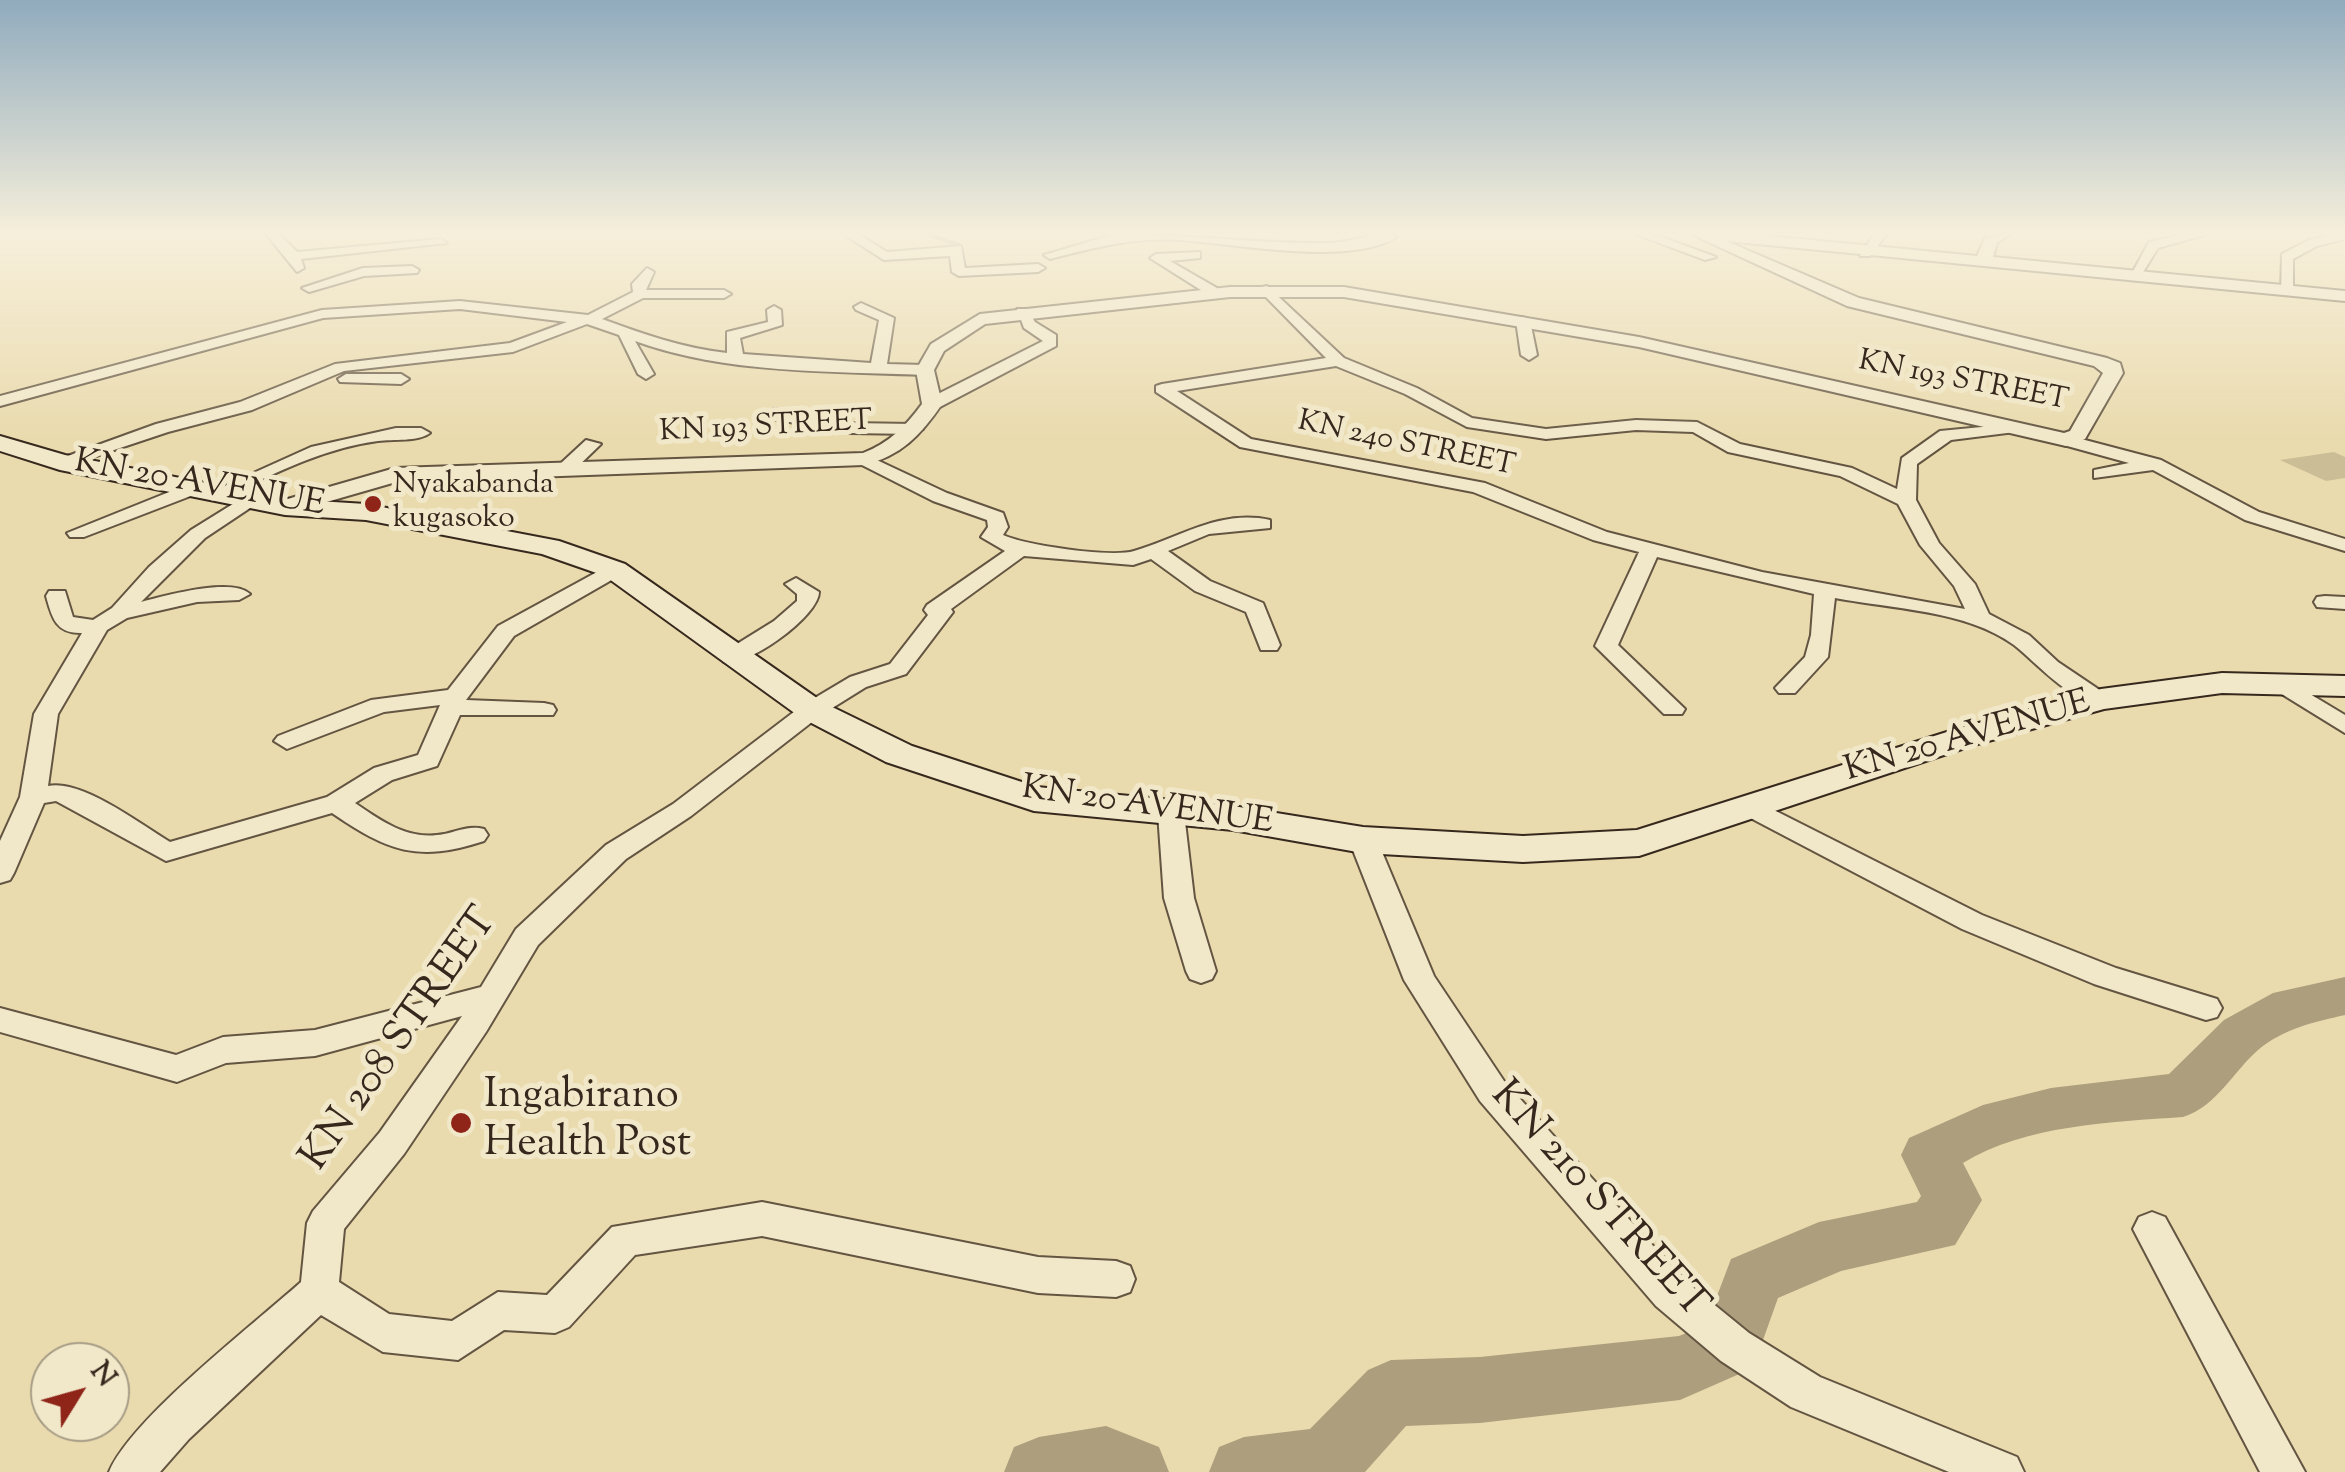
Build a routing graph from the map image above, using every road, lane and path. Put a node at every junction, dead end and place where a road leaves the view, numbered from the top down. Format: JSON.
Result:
{"nodes":[{"id":1,"x":316,"y":303,"type":"edge"},
{"id":2,"x":623,"y":303,"type":"edge"},
{"id":3,"x":1019,"y":303,"type":"edge"},
{"id":4,"x":1026,"y":303,"type":"edge"},
{"id":5,"x":1089,"y":303,"type":"edge"},
{"id":6,"x":1159,"y":303,"type":"edge"},
{"id":7,"x":1281,"y":303,"type":"edge"},
{"id":8,"x":1418,"y":303,"type":"edge"},
{"id":9,"x":1855,"y":303,"type":"edge"},
{"id":10,"x":861,"y":307,"type":"dead end"},
{"id":11,"x":774,"y":310,"type":"dead end"},
{"id":12,"x":322,"y":314,"type":"junction"},
{"id":13,"x":588,"y":320,"type":"junction"},
{"id":14,"x":1524,"y":321,"type":"junction"},
{"id":15,"x":625,"y":329,"type":"junction"},
{"id":16,"x":1529,"y":355,"type":"dead end"},
{"id":17,"x":736,"y":359,"type":"junction"},
{"id":18,"x":1338,"y":361,"type":"junction"},
{"id":19,"x":878,"y":368,"type":"junction"},
{"id":20,"x":925,"y":370,"type":"junction"},
{"id":21,"x":646,"y":374,"type":"dead end"},
{"id":22,"x":401,"y":379,"type":"dead end"},
{"id":23,"x":316,"y":380,"type":"junction"},
{"id":24,"x":0,"y":401,"type":"edge"},
{"id":25,"x":932,"y":404,"type":"junction"},
{"id":26,"x":774,"y":414,"type":"dead end"},
{"id":27,"x":914,"y":428,"type":"junction"},
{"id":28,"x":2007,"y":428,"type":"junction"},
{"id":29,"x":420,"y":434,"type":"dead end"},
{"id":30,"x":2066,"y":440,"type":"junction"},
{"id":31,"x":0,"y":444,"type":"edge"},
{"id":32,"x":592,"y":444,"type":"dead end"},
{"id":33,"x":864,"y":459,"type":"junction"},
{"id":34,"x":60,"y":462,"type":"junction"},
{"id":35,"x":2155,"y":464,"type":"junction"},
{"id":36,"x":566,"y":469,"type":"junction"},
{"id":37,"x":2101,"y":474,"type":"dead end"},
{"id":38,"x":220,"y":493,"type":"junction"},
{"id":39,"x":1906,"y":500,"type":"junction"},
{"id":40,"x":285,"y":507,"type":"junction"},
{"id":41,"x":1263,"y":524,"type":"dead end"},
{"id":42,"x":77,"y":533,"type":"dead end"},
{"id":43,"x":2345,"y":545,"type":"edge"},
{"id":44,"x":1020,"y":550,"type":"junction"},
{"id":45,"x":1650,"y":550,"type":"junction"},
{"id":46,"x":1156,"y":552,"type":"junction"},
{"id":47,"x":615,"y":570,"type":"junction"},
{"id":48,"x":796,"y":584,"type":"dead end"},
{"id":49,"x":1825,"y":592,"type":"junction"},
{"id":50,"x":239,"y":594,"type":"dead end"},
{"id":51,"x":57,"y":596,"type":"dead end"},
{"id":52,"x":120,"y":613,"type":"junction"},
{"id":53,"x":1980,"y":618,"type":"junction"},
{"id":54,"x":98,"y":626,"type":"junction"},
{"id":55,"x":1270,"y":646,"type":"dead end"},
{"id":56,"x":732,"y":657,"type":"junction"},
{"id":57,"x":2280,"y":683,"type":"junction"},
{"id":58,"x":2345,"y":686,"type":"edge"},
{"id":59,"x":1786,"y":688,"type":"dead end"},
{"id":60,"x":2101,"y":699,"type":"junction"},
{"id":61,"x":455,"y":702,"type":"junction"},
{"id":62,"x":1673,"y":708,"type":"dead end"},
{"id":63,"x":544,"y":710,"type":"dead end"},
{"id":64,"x":812,"y":710,"type":"junction"},
{"id":65,"x":2345,"y":726,"type":"edge"},
{"id":66,"x":287,"y":740,"type":"dead end"},
{"id":67,"x":33,"y":797,"type":"junction"},
{"id":68,"x":336,"y":804,"type":"junction"},
{"id":69,"x":1750,"y":806,"type":"junction"},
{"id":70,"x":1171,"y":813,"type":"junction"},
{"id":71,"x":474,"y":835,"type":"dead end"},
{"id":72,"x":1362,"y":840,"type":"junction"},
{"id":73,"x":0,"y":873,"type":"edge"},
{"id":74,"x":1202,"y":971,"type":"dead end"},
{"id":75,"x":492,"y":996,"type":"junction"},
{"id":76,"x":2206,"y":1008,"type":"dead end"},
{"id":77,"x":0,"y":1020,"type":"edge"},
{"id":78,"x":2152,"y":1230,"type":"dead end"},
{"id":79,"x":1116,"y":1279,"type":"dead end"},
{"id":80,"x":319,"y":1291,"type":"junction"},
{"id":81,"x":131,"y":1472,"type":"edge"},
{"id":82,"x":2002,"y":1472,"type":"edge"},
{"id":83,"x":2283,"y":1472,"type":"edge"}],
"edges":[{"from":1,"to":12,"type":"street"},
{"from":2,"to":13,"type":"street"},
{"from":3,"to":20,"type":"street","name":"KN 193 STREET"},
{"from":4,"to":25,"type":"street"},
{"from":5,"to":6,"type":"street","name":"KN 193 STREET"},
{"from":7,"to":18,"type":"street","name":"KN 240 STREET"},
{"from":8,"to":14,"type":"street","name":"KN 193 STREET"},
{"from":9,"to":30,"type":"street","name":"KN 193 STREET"},
{"from":10,"to":19,"type":"street"},
{"from":11,"to":17,"type":"street"},
{"from":12,"to":13,"type":"street"},
{"from":12,"to":24,"type":"street"},
{"from":13,"to":15,"type":"street"},
{"from":13,"to":23,"type":"street"},
{"from":14,"to":16,"type":"street"},
{"from":14,"to":28,"type":"street","name":"KN 193 STREET"},
{"from":15,"to":17,"type":"street"},
{"from":15,"to":21,"type":"street"},
{"from":17,"to":19,"type":"street"},
{"from":18,"to":39,"type":"street"},
{"from":18,"to":45,"type":"street","name":"KN 240 STREET"},
{"from":19,"to":20,"type":"street"},
{"from":20,"to":25,"type":"street"},
{"from":22,"to":23,"type":"street"},
{"from":23,"to":34,"type":"street"},
{"from":25,"to":27,"type":"street","name":"KN 193 STREET"},
{"from":26,"to":27,"type":"street"},
{"from":27,"to":33,"type":"street","name":"KN 193 STREET"},
{"from":28,"to":30,"type":"street","name":"KN 193 STREET"},
{"from":28,"to":39,"type":"street"},
{"from":29,"to":38,"type":"street"},
{"from":30,"to":35,"type":"street"},
{"from":31,"to":34,"type":"main road","name":"KN 20 AVENUE"},
{"from":32,"to":36,"type":"street"},
{"from":33,"to":36,"type":"street","name":"KN 193 STREET"},
{"from":33,"to":44,"type":"street"},
{"from":34,"to":38,"type":"main road","name":"KN 20 AVENUE"},
{"from":35,"to":37,"type":"street"},
{"from":35,"to":43,"type":"street"},
{"from":36,"to":40,"type":"street","name":"KN 193 STREET"},
{"from":38,"to":40,"type":"main road","name":"KN 20 AVENUE"},
{"from":38,"to":42,"type":"street"},
{"from":38,"to":52,"type":"street"},
{"from":39,"to":53,"type":"street"},
{"from":40,"to":47,"type":"main road","name":"KN 20 AVENUE"},
{"from":41,"to":46,"type":"street"},
{"from":44,"to":46,"type":"street"},
{"from":44,"to":64,"type":"street","name":"KN 208 STREET"},
{"from":45,"to":49,"type":"street","name":"KN 240 STREET"},
{"from":45,"to":62,"type":"street"},
{"from":46,"to":55,"type":"street"},
{"from":47,"to":56,"type":"main road","name":"KN 20 AVENUE"},
{"from":47,"to":61,"type":"street"},
{"from":48,"to":56,"type":"street"},
{"from":49,"to":53,"type":"street","name":"KN 240 STREET"},
{"from":49,"to":59,"type":"street"},
{"from":50,"to":52,"type":"street"},
{"from":51,"to":54,"type":"street"},
{"from":52,"to":54,"type":"street"},
{"from":53,"to":60,"type":"street"},
{"from":54,"to":67,"type":"street"},
{"from":56,"to":64,"type":"main road","name":"KN 20 AVENUE"},
{"from":57,"to":58,"type":"main road","name":"KN 20 AVENUE"},
{"from":57,"to":60,"type":"main road","name":"KN 20 AVENUE"},
{"from":57,"to":65,"type":"street"},
{"from":60,"to":69,"type":"main road","name":"KN 20 AVENUE"},
{"from":61,"to":63,"type":"street"},
{"from":61,"to":66,"type":"street"},
{"from":61,"to":68,"type":"street"},
{"from":64,"to":70,"type":"main road","name":"KN 20 AVENUE"},
{"from":64,"to":75,"type":"street","name":"KN 208 STREET"},
{"from":67,"to":68,"type":"street"},
{"from":67,"to":73,"type":"street"},
{"from":68,"to":71,"type":"street"},
{"from":69,"to":72,"type":"main road","name":"KN 20 AVENUE"},
{"from":69,"to":76,"type":"street"},
{"from":70,"to":72,"type":"main road","name":"KN 20 AVENUE"},
{"from":70,"to":74,"type":"street"},
{"from":72,"to":82,"type":"street","name":"KN 210 STREET"},
{"from":75,"to":77,"type":"street"},
{"from":75,"to":80,"type":"street","name":"KN 208 STREET"},
{"from":78,"to":83,"type":"street"},
{"from":79,"to":80,"type":"street"},
{"from":80,"to":81,"type":"street"}]}
